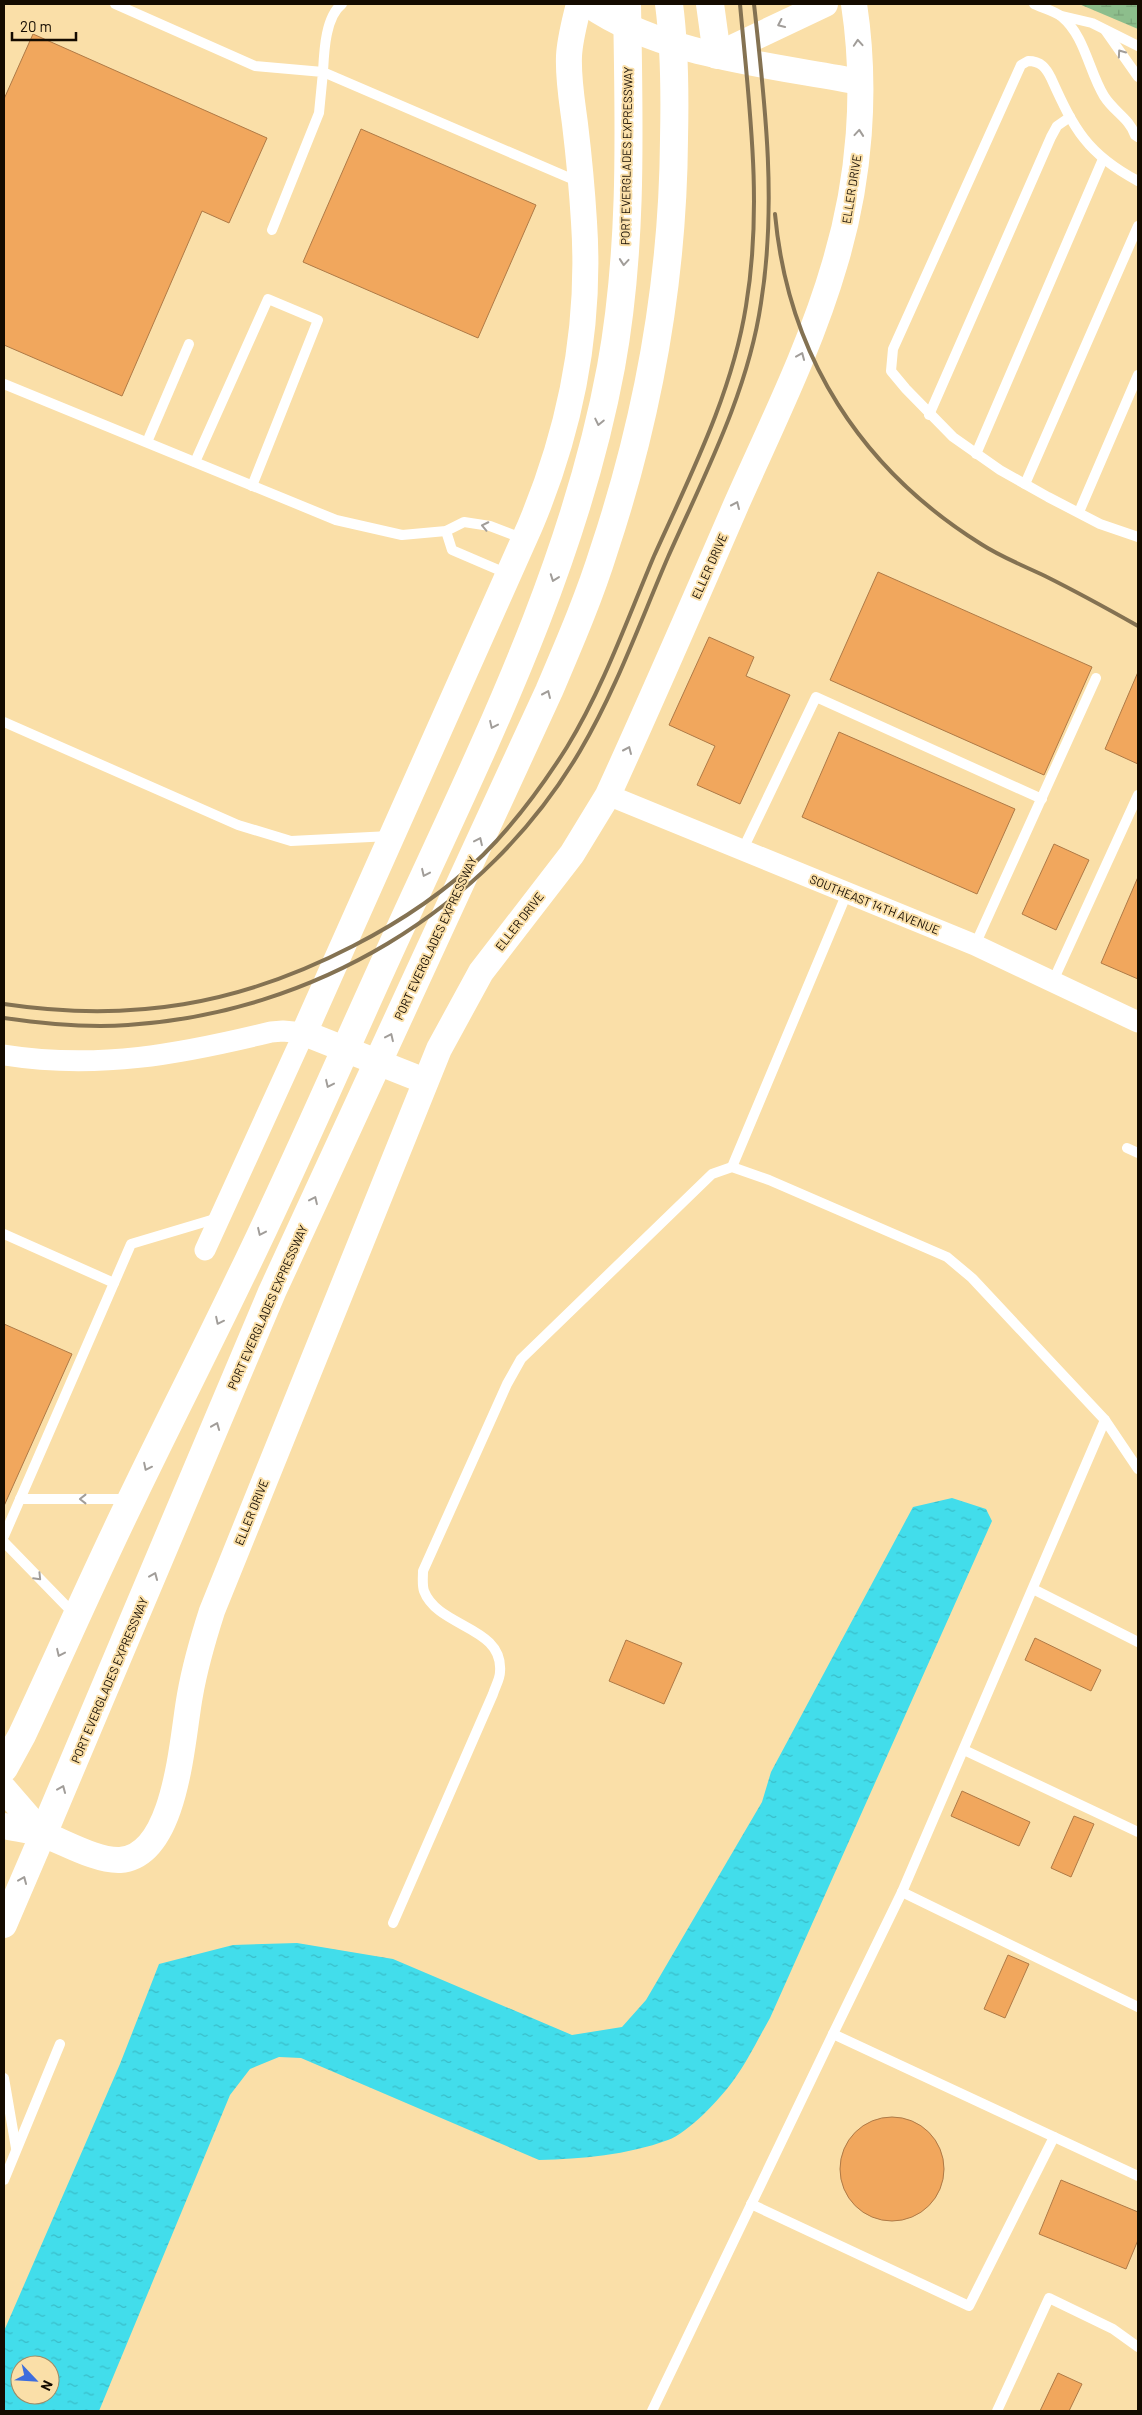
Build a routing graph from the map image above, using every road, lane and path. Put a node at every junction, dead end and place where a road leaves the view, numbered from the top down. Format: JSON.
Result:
{"nodes":[{"id":1,"x":115,"y":4,"type":"edge"},
{"id":2,"x":342,"y":4,"type":"edge"},
{"id":3,"x":579,"y":4,"type":"edge"},
{"id":4,"x":588,"y":4,"type":"edge"},
{"id":5,"x":609,"y":4,"type":"edge"},
{"id":6,"x":628,"y":4,"type":"edge"},
{"id":7,"x":669,"y":4,"type":"edge"},
{"id":8,"x":710,"y":4,"type":"edge"},
{"id":9,"x":825,"y":4,"type":"edge"},
{"id":10,"x":854,"y":4,"type":"edge"},
{"id":11,"x":1034,"y":4,"type":"edge"},
{"id":12,"x":1062,"y":16,"type":"junction"},
{"id":13,"x":1105,"y":30,"type":"junction"},
{"id":14,"x":1138,"y":46,"type":"edge"},
{"id":15,"x":716,"y":55,"type":"junction"},
{"id":16,"x":323,"y":72,"type":"junction"},
{"id":17,"x":1138,"y":76,"type":"edge"},
{"id":18,"x":860,"y":82,"type":"junction"},
{"id":19,"x":1070,"y":117,"type":"junction"},
{"id":20,"x":1134,"y":122,"type":"edge"},
{"id":21,"x":1138,"y":136,"type":"edge"},
{"id":22,"x":629,"y":143,"type":"junction"},
{"id":23,"x":1103,"y":160,"type":"junction"},
{"id":24,"x":1138,"y":181,"type":"edge"},
{"id":25,"x":581,"y":183,"type":"junction"},
{"id":26,"x":1138,"y":226,"type":"edge"},
{"id":27,"x":272,"y":230,"type":"dead end"},
{"id":28,"x":189,"y":344,"type":"dead end"},
{"id":29,"x":1138,"y":375,"type":"edge"},
{"id":30,"x":4,"y":384,"type":"edge"},
{"id":31,"x":929,"y":414,"type":"junction"},
{"id":32,"x":146,"y":442,"type":"junction"},
{"id":33,"x":976,"y":454,"type":"junction"},
{"id":34,"x":195,"y":462,"type":"junction"},
{"id":35,"x":1026,"y":484,"type":"junction"},
{"id":36,"x":252,"y":486,"type":"junction"},
{"id":37,"x":1079,"y":512,"type":"junction"},
{"id":38,"x":446,"y":531,"type":"junction"},
{"id":39,"x":1138,"y":537,"type":"edge"},
{"id":40,"x":524,"y":539,"type":"junction"},
{"id":41,"x":508,"y":574,"type":"junction"},
{"id":42,"x":1096,"y":678,"type":"dead end"},
{"id":43,"x":4,"y":722,"type":"edge"},
{"id":44,"x":608,"y":795,"type":"junction"},
{"id":45,"x":1138,"y":795,"type":"edge"},
{"id":46,"x":1042,"y":799,"type":"junction"},
{"id":47,"x":393,"y":836,"type":"junction"},
{"id":48,"x":742,"y":851,"type":"junction"},
{"id":49,"x":847,"y":893,"type":"junction"},
{"id":50,"x":975,"y":945,"type":"junction"},
{"id":51,"x":1053,"y":981,"type":"junction"},
{"id":52,"x":1138,"y":1022,"type":"edge"},
{"id":53,"x":304,"y":1033,"type":"junction"},
{"id":54,"x":4,"y":1055,"type":"edge"},
{"id":55,"x":425,"y":1081,"type":"junction"},
{"id":56,"x":1127,"y":1148,"type":"dead end"},
{"id":57,"x":1138,"y":1153,"type":"edge"},
{"id":58,"x":732,"y":1167,"type":"junction"},
{"id":59,"x":219,"y":1218,"type":"junction"},
{"id":60,"x":4,"y":1234,"type":"edge"},
{"id":61,"x":205,"y":1250,"type":"dead end"},
{"id":62,"x":114,"y":1282,"type":"junction"},
{"id":63,"x":1105,"y":1420,"type":"junction"},
{"id":64,"x":1138,"y":1468,"type":"edge"},
{"id":65,"x":20,"y":1498,"type":"junction"},
{"id":66,"x":131,"y":1499,"type":"junction"},
{"id":67,"x":4,"y":1536,"type":"edge"},
{"id":68,"x":4,"y":1542,"type":"edge"},
{"id":69,"x":1033,"y":1589,"type":"junction"},
{"id":70,"x":77,"y":1617,"type":"junction"},
{"id":71,"x":1138,"y":1642,"type":"edge"},
{"id":72,"x":964,"y":1750,"type":"junction"},
{"id":73,"x":4,"y":1768,"type":"edge"},
{"id":74,"x":4,"y":1789,"type":"edge"},
{"id":75,"x":4,"y":1826,"type":"edge"},
{"id":76,"x":1138,"y":1832,"type":"edge"},
{"id":77,"x":43,"y":1834,"type":"junction"},
{"id":78,"x":902,"y":1892,"type":"junction"},
{"id":79,"x":393,"y":1922,"type":"dead end"},
{"id":80,"x":4,"y":1925,"type":"edge"},
{"id":81,"x":1138,"y":2007,"type":"edge"},
{"id":82,"x":833,"y":2034,"type":"junction"},
{"id":83,"x":60,"y":2044,"type":"dead end"},
{"id":84,"x":4,"y":2078,"type":"edge"},
{"id":85,"x":1054,"y":2136,"type":"junction"},
{"id":86,"x":17,"y":2149,"type":"junction"},
{"id":87,"x":1138,"y":2176,"type":"edge"},
{"id":88,"x":4,"y":2180,"type":"edge"},
{"id":89,"x":751,"y":2204,"type":"junction"},
{"id":90,"x":1138,"y":2347,"type":"edge"},
{"id":91,"x":652,"y":2411,"type":"edge"},
{"id":92,"x":996,"y":2411,"type":"edge"}],
"edges":[{"from":1,"to":16,"type":"lane"},
{"from":2,"to":16,"type":"lane"},
{"from":3,"to":25,"type":"street"},
{"from":4,"to":15,"type":"street"},
{"from":5,"to":22,"type":"highway"},
{"from":6,"to":22,"type":"highway","name":"PORT EVERGLADES EXPRESSWAY"},
{"from":77,"to":7,"type":"highway","name":"PORT EVERGLADES EXPRESSWAY","one_way":true},
{"from":8,"to":15,"type":"highway"},
{"from":9,"to":15,"type":"street","one_way":true},
{"from":18,"to":10,"type":"street","name":"ELLER DRIVE","one_way":true},
{"from":11,"to":12,"type":"lane"},
{"from":12,"to":13,"type":"lane"},
{"from":12,"to":20,"type":"lane"},
{"from":13,"to":14,"type":"lane"},
{"from":17,"to":13,"type":"lane","one_way":true},
{"from":15,"to":18,"type":"street"},
{"from":16,"to":25,"type":"lane"},
{"from":16,"to":27,"type":"lane"},
{"from":44,"to":18,"type":"street","name":"ELLER DRIVE","one_way":true},
{"from":19,"to":23,"type":"lane"},
{"from":19,"to":31,"type":"lane"},
{"from":19,"to":31,"type":"lane"},
{"from":20,"to":21,"type":"lane"},
{"from":22,"to":66,"type":"highway","name":"PORT EVERGLADES EXPRESSWAY","one_way":true},
{"from":23,"to":24,"type":"lane"},
{"from":23,"to":33,"type":"lane"},
{"from":25,"to":40,"type":"street"},
{"from":26,"to":35,"type":"lane"},
{"from":28,"to":32,"type":"lane"},
{"from":29,"to":37,"type":"lane"},
{"from":30,"to":32,"type":"lane"},
{"from":31,"to":33,"type":"lane"},
{"from":32,"to":34,"type":"lane"},
{"from":33,"to":35,"type":"lane"},
{"from":34,"to":36,"type":"lane"},
{"from":34,"to":36,"type":"lane"},
{"from":35,"to":37,"type":"lane"},
{"from":36,"to":38,"type":"lane"},
{"from":37,"to":39,"type":"lane"},
{"from":40,"to":38,"type":"lane","one_way":true},
{"from":38,"to":41,"type":"lane"},
{"from":40,"to":41,"type":"street"},
{"from":41,"to":47,"type":"street"},
{"from":42,"to":46,"type":"lane"},
{"from":43,"to":47,"type":"lane"},
{"from":44,"to":48,"type":"street","name":"SOUTHEAST 14TH AVENUE"},
{"from":44,"to":55,"type":"street","name":"ELLER DRIVE"},
{"from":45,"to":51,"type":"lane"},
{"from":46,"to":48,"type":"lane"},
{"from":46,"to":50,"type":"lane"},
{"from":47,"to":53,"type":"street"},
{"from":48,"to":49,"type":"street","name":"SOUTHEAST 14TH AVENUE"},
{"from":49,"to":50,"type":"street","name":"SOUTHEAST 14TH AVENUE"},
{"from":49,"to":58,"type":"lane"},
{"from":50,"to":51,"type":"street","name":"SOUTHEAST 14TH AVENUE"},
{"from":51,"to":52,"type":"street","name":"SOUTHEAST 14TH AVENUE"},
{"from":53,"to":54,"type":"street"},
{"from":53,"to":55,"type":"street"},
{"from":53,"to":59,"type":"street"},
{"from":55,"to":77,"type":"street","name":"ELLER DRIVE"},
{"from":56,"to":57,"type":"lane"},
{"from":58,"to":63,"type":"lane"},
{"from":58,"to":79,"type":"lane"},
{"from":59,"to":61,"type":"street"},
{"from":59,"to":62,"type":"lane"},
{"from":60,"to":62,"type":"lane"},
{"from":62,"to":65,"type":"lane"},
{"from":63,"to":64,"type":"lane"},
{"from":63,"to":69,"type":"lane"},
{"from":66,"to":65,"type":"lane","one_way":true},
{"from":65,"to":67,"type":"lane"},
{"from":66,"to":70,"type":"highway","name":"PORT EVERGLADES EXPRESSWAY"},
{"from":68,"to":70,"type":"lane","one_way":true},
{"from":69,"to":71,"type":"lane"},
{"from":69,"to":72,"type":"lane"},
{"from":70,"to":73,"type":"highway","name":"PORT EVERGLADES EXPRESSWAY","one_way":true},
{"from":72,"to":76,"type":"lane"},
{"from":72,"to":78,"type":"lane"},
{"from":74,"to":77,"type":"street","name":"ELLER DRIVE"},
{"from":75,"to":77,"type":"street","name":"ELLER DRIVE"},
{"from":80,"to":77,"type":"street","one_way":true},
{"from":78,"to":81,"type":"lane"},
{"from":78,"to":82,"type":"lane"},
{"from":82,"to":85,"type":"lane"},
{"from":82,"to":89,"type":"lane"},
{"from":83,"to":86,"type":"lane"},
{"from":84,"to":86,"type":"lane"},
{"from":85,"to":87,"type":"lane"},
{"from":85,"to":89,"type":"lane"},
{"from":86,"to":88,"type":"lane"},
{"from":89,"to":91,"type":"lane"},
{"from":90,"to":92,"type":"lane"}]}
